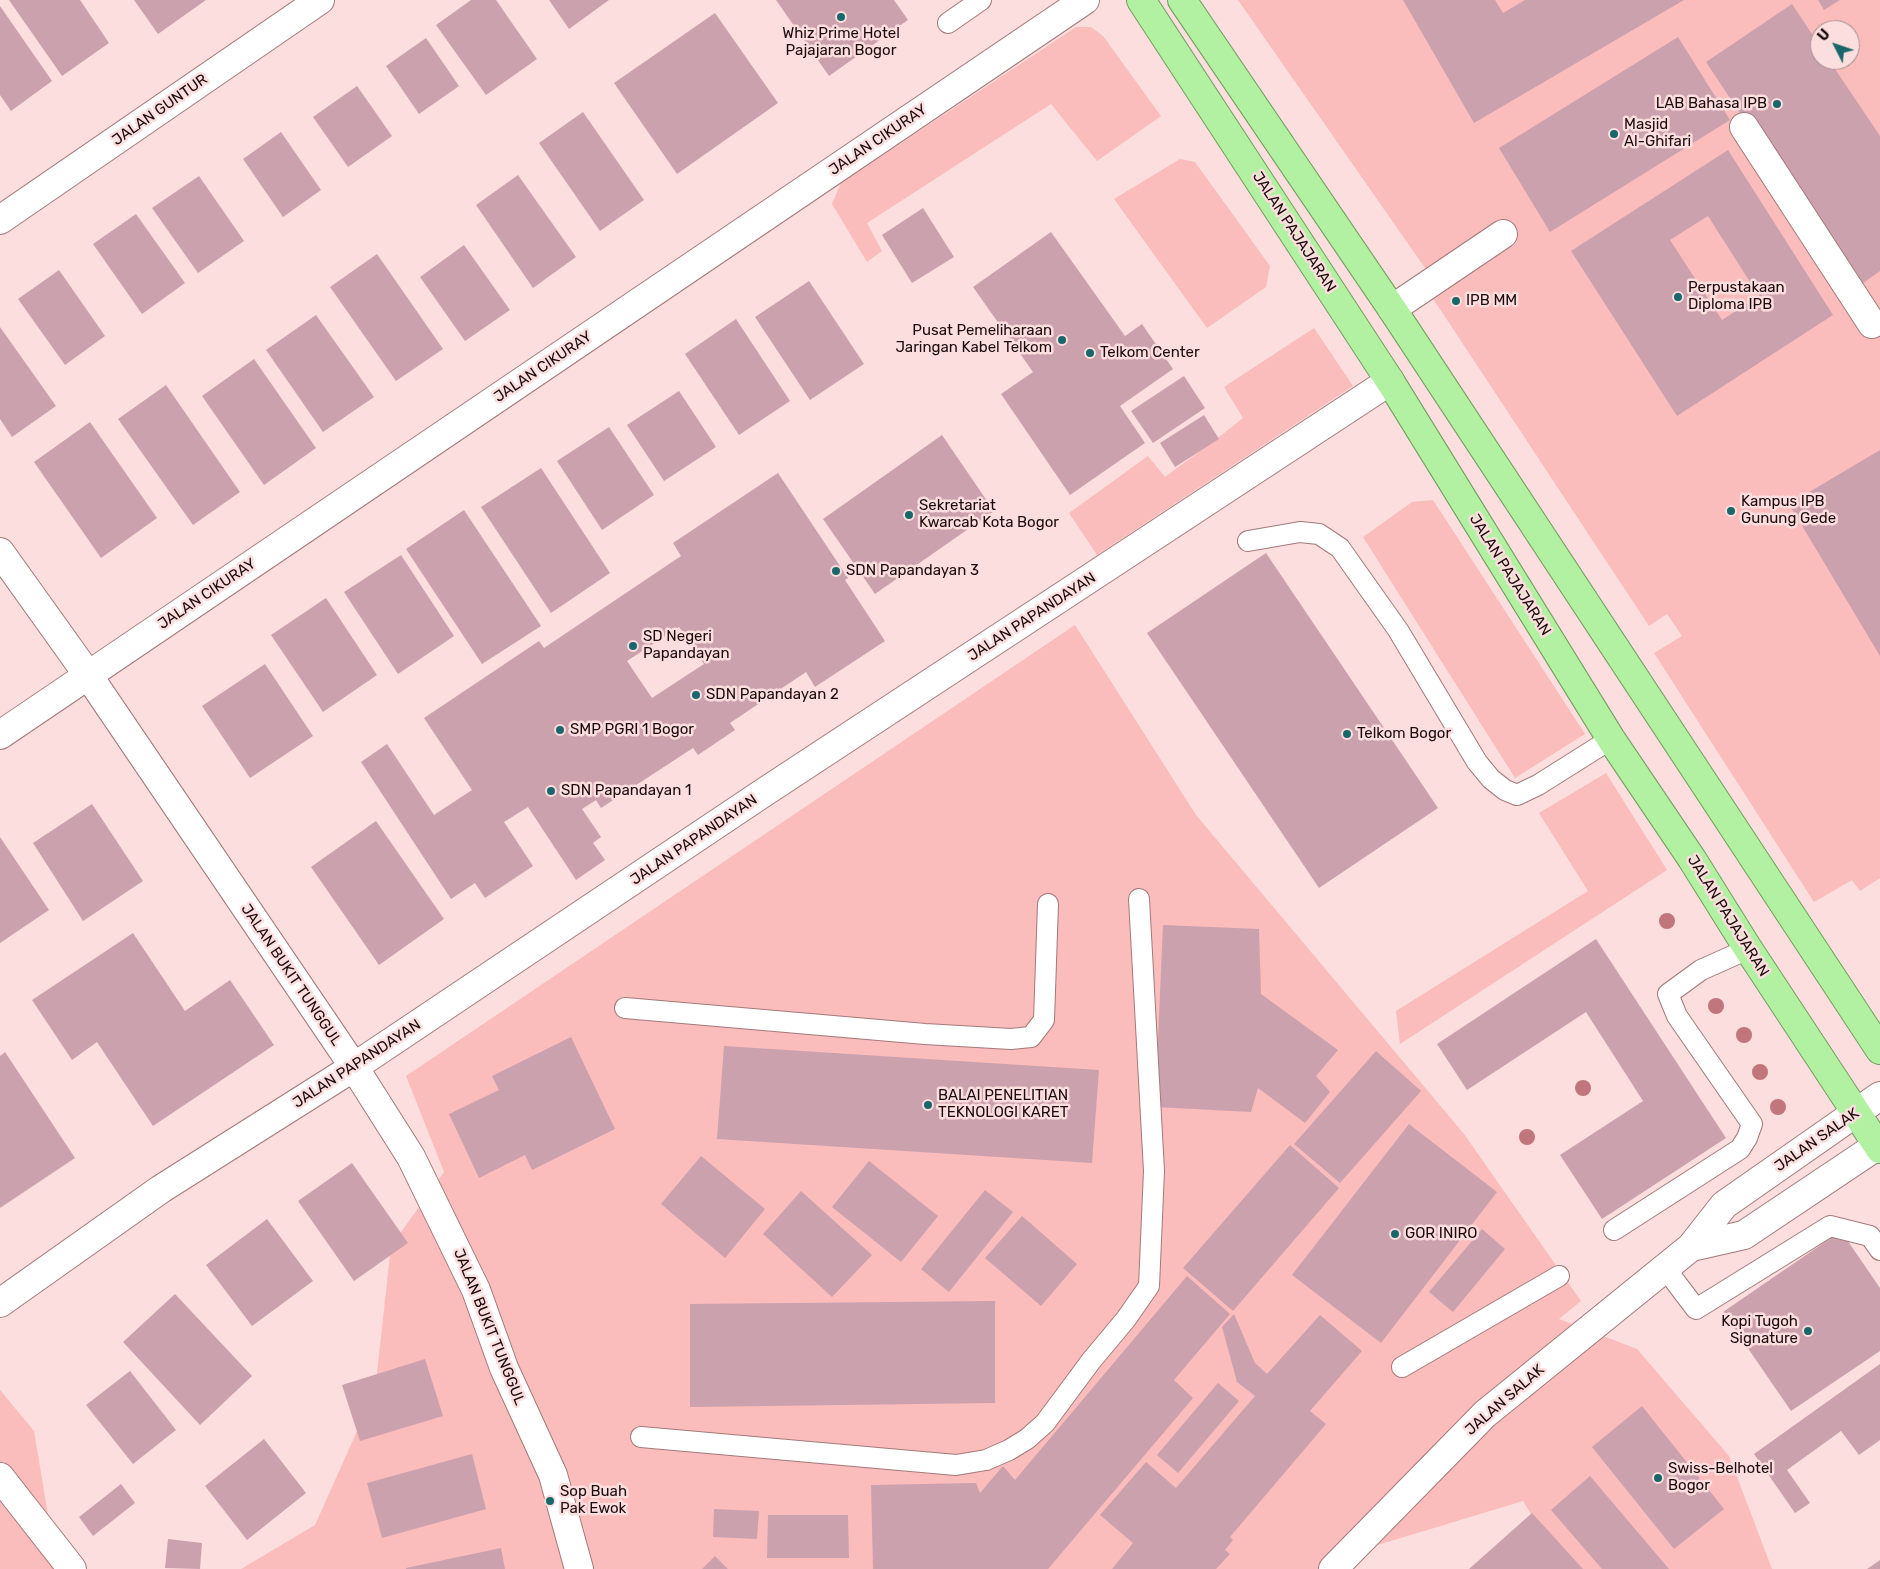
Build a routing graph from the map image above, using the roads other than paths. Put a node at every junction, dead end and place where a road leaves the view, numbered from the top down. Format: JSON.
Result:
{"nodes":[{"id":1,"x":320,"y":0,"type":"edge"},
{"id":2,"x":981,"y":0,"type":"edge"},
{"id":3,"x":1085,"y":0,"type":"edge"},
{"id":4,"x":1141,"y":0,"type":"edge"},
{"id":5,"x":1182,"y":0,"type":"edge"},
{"id":6,"x":948,"y":23,"type":"dead end"},
{"id":7,"x":1744,"y":127,"type":"dead end"},
{"id":8,"x":0,"y":220,"type":"edge"},
{"id":9,"x":1503,"y":234,"type":"dead end"},
{"id":10,"x":1392,"y":309,"type":"junction"},
{"id":11,"x":1872,"y":324,"type":"dead end"},
{"id":12,"x":1390,"y":381,"type":"junction"},
{"id":13,"x":1248,"y":541,"type":"dead end"},
{"id":14,"x":0,"y":552,"type":"edge"},
{"id":15,"x":88,"y":675,"type":"junction"},
{"id":16,"x":0,"y":735,"type":"edge"},
{"id":17,"x":1611,"y":739,"type":"junction"},
{"id":18,"x":1139,"y":899,"type":"dead end"},
{"id":19,"x":1048,"y":904,"type":"dead end"},
{"id":20,"x":1747,"y":947,"type":"junction"},
{"id":21,"x":625,"y":1008,"type":"dead end"},
{"id":22,"x":1880,"y":1050,"type":"edge"},
{"id":23,"x":354,"y":1067,"type":"junction"},
{"id":24,"x":1880,"y":1096,"type":"edge"},
{"id":25,"x":1855,"y":1112,"type":"junction"},
{"id":26,"x":1879,"y":1146,"type":"edge"},
{"id":27,"x":1614,"y":1230,"type":"dead end"},
{"id":28,"x":1691,"y":1247,"type":"junction"},
{"id":29,"x":1880,"y":1250,"type":"edge"},
{"id":30,"x":1665,"y":1268,"type":"junction"},
{"id":31,"x":1559,"y":1276,"type":"dead end"},
{"id":32,"x":0,"y":1304,"type":"edge"},
{"id":33,"x":1402,"y":1367,"type":"dead end"},
{"id":34,"x":641,"y":1437,"type":"dead end"},
{"id":35,"x":0,"y":1477,"type":"edge"},
{"id":36,"x":72,"y":1569,"type":"edge"},
{"id":37,"x":579,"y":1569,"type":"edge"},
{"id":38,"x":1333,"y":1569,"type":"edge"}],
"edges":[{"from":1,"to":8,"type":"street","name":"JALAN GUNTUR"},
{"from":2,"to":6,"type":"lane"},
{"from":3,"to":15,"type":"street","name":"JALAN CIKURAY"},
{"from":4,"to":12,"type":"highway","name":"JALAN PAJAJARAN"},
{"from":5,"to":10,"type":"highway"},
{"from":7,"to":11,"type":"street"},
{"from":9,"to":10,"type":"street"},
{"from":10,"to":22,"type":"highway"},
{"from":12,"to":17,"type":"highway","name":"JALAN PAJAJARAN"},
{"from":12,"to":23,"type":"street","name":"JALAN PAPANDAYAN"},
{"from":13,"to":17,"type":"lane"},
{"from":14,"to":15,"type":"street","name":"JALAN BUKIT TUNGGUL"},
{"from":15,"to":16,"type":"street","name":"JALAN CIKURAY"},
{"from":15,"to":23,"type":"street","name":"JALAN BUKIT TUNGGUL"},
{"from":17,"to":20,"type":"highway","name":"JALAN PAJAJARAN"},
{"from":18,"to":34,"type":"lane"},
{"from":19,"to":21,"type":"lane"},
{"from":20,"to":25,"type":"highway","name":"JALAN PAJAJARAN"},
{"from":20,"to":27,"type":"lane"},
{"from":23,"to":32,"type":"street","name":"JALAN PAPANDAYAN"},
{"from":23,"to":37,"type":"street","name":"JALAN BUKIT TUNGGUL"},
{"from":24,"to":25,"type":"street","name":"JALAN SALAK"},
{"from":25,"to":26,"type":"highway","name":"JALAN PAJAJARAN"},
{"from":25,"to":28,"type":"street","name":"JALAN SALAK"},
{"from":26,"to":28,"type":"street","name":"JALAN SALAK"},
{"from":28,"to":30,"type":"street","name":"JALAN SALAK"},
{"from":29,"to":30,"type":"lane"},
{"from":30,"to":38,"type":"street","name":"JALAN SALAK"},
{"from":31,"to":33,"type":"lane"},
{"from":35,"to":36,"type":"street"}]}
